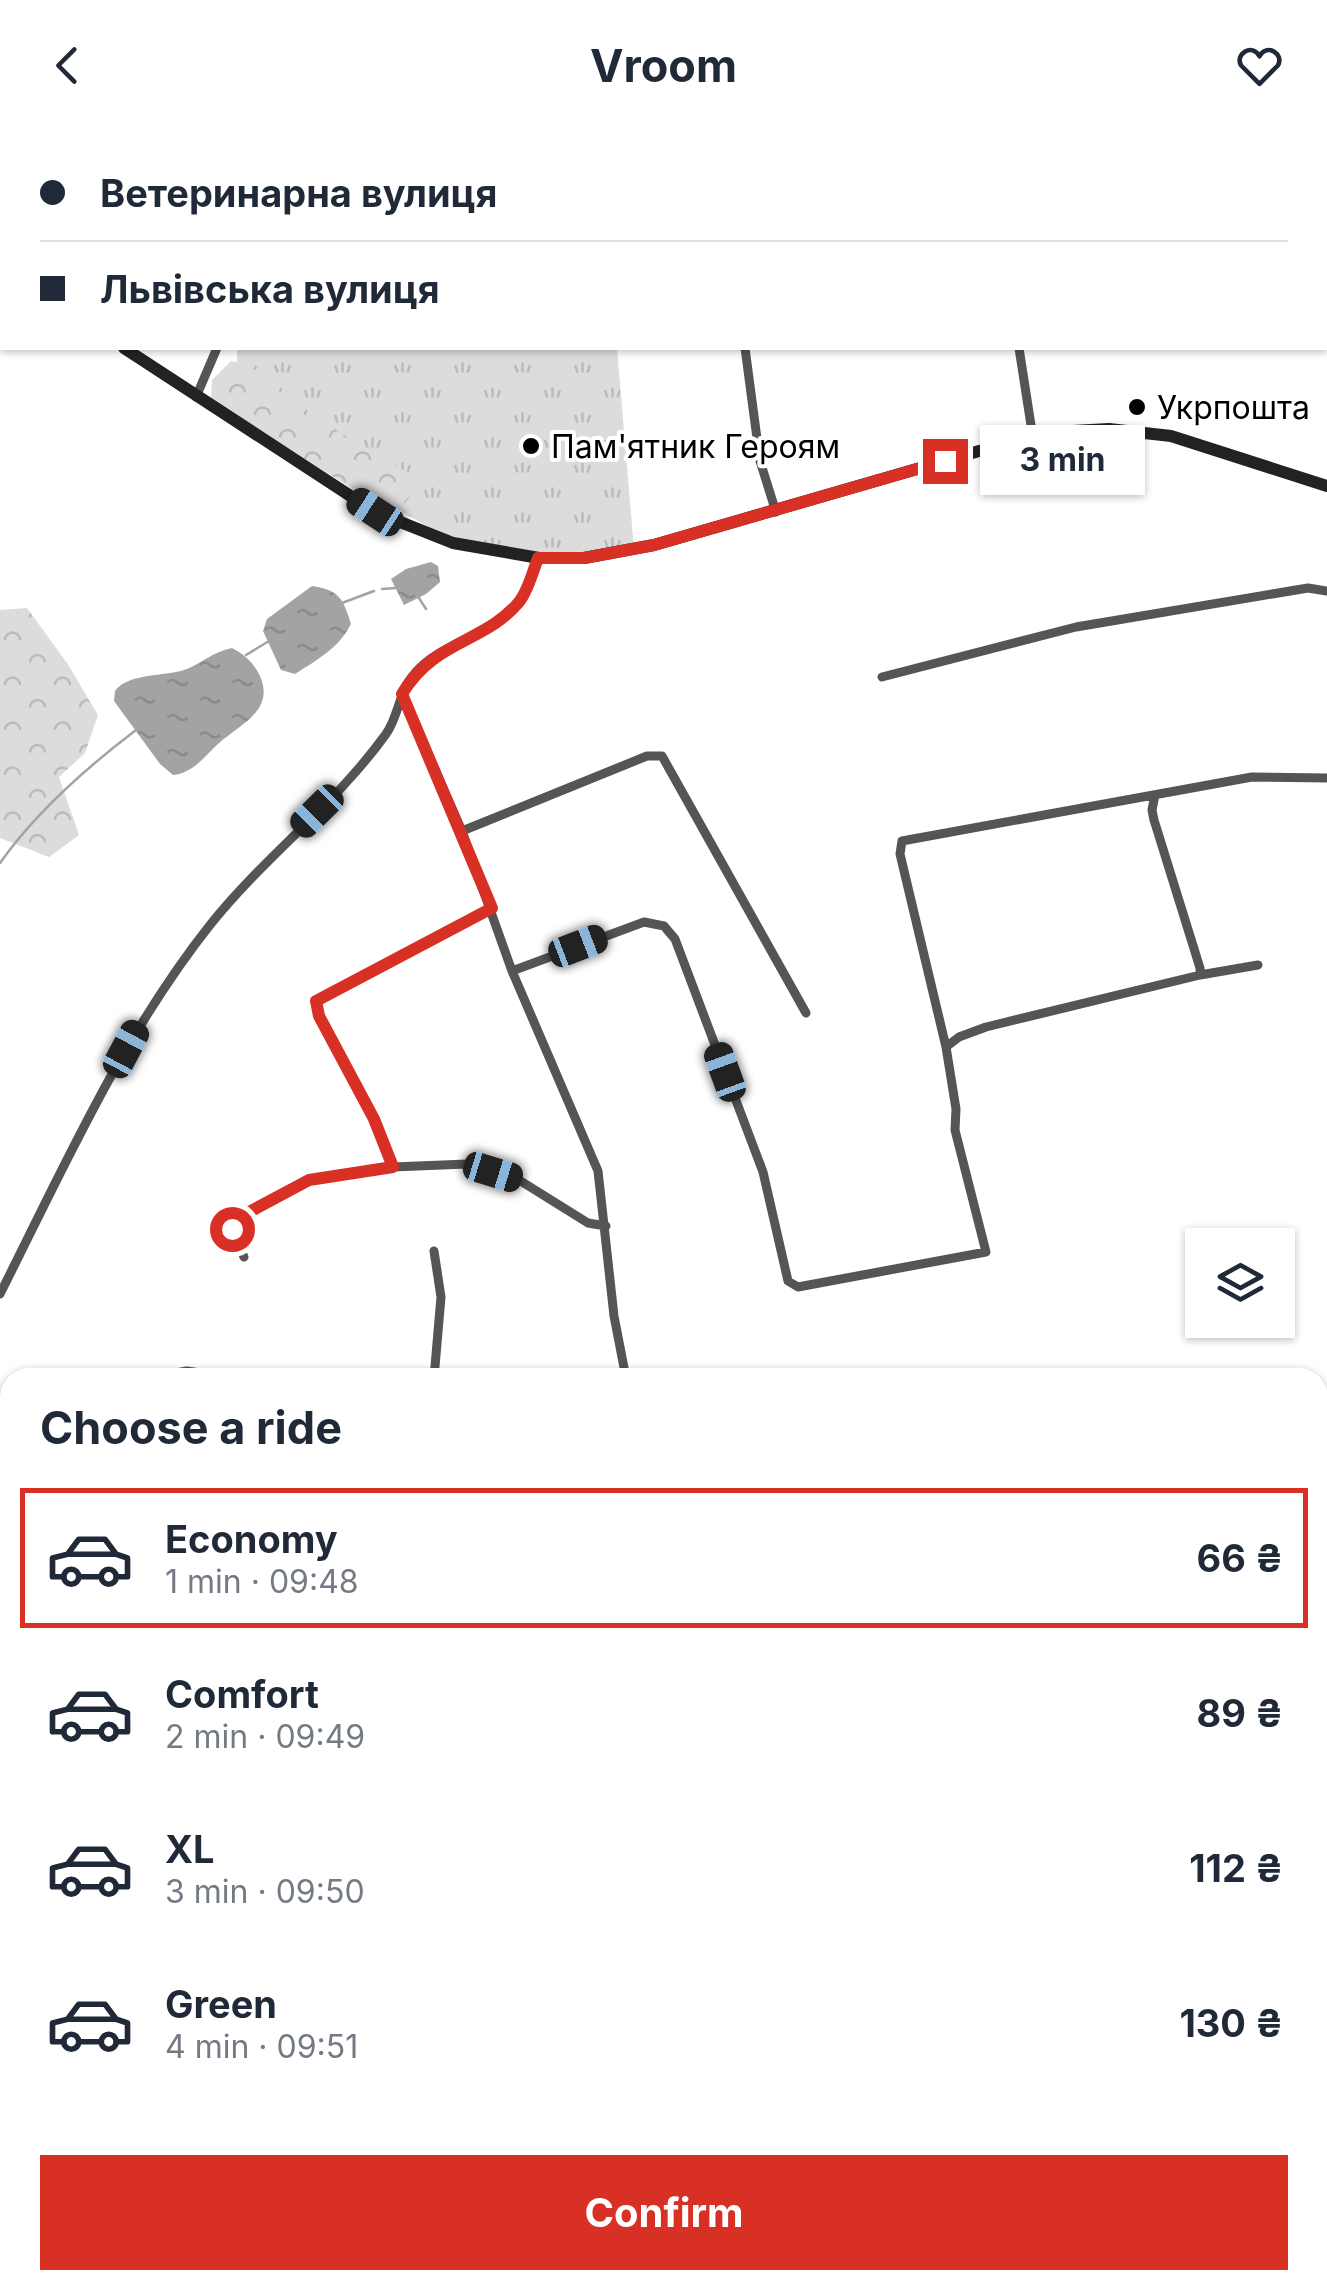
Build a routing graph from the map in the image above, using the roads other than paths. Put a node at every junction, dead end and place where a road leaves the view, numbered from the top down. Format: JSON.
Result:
{"nodes":[{"id":1,"x":127,"y":350,"type":"edge"},
{"id":2,"x":216,"y":350,"type":"edge"},
{"id":3,"x":745,"y":350,"type":"edge"},
{"id":4,"x":1019,"y":350,"type":"edge"},
{"id":5,"x":196,"y":397,"type":"junction"},
{"id":6,"x":1033,"y":438,"type":"junction"},
{"id":7,"x":1327,"y":486,"type":"edge"},
{"id":8,"x":776,"y":512,"type":"junction"},
{"id":9,"x":538,"y":558,"type":"junction"},
{"id":10,"x":1327,"y":591,"type":"edge"},
{"id":11,"x":882,"y":677,"type":"dead end"},
{"id":12,"x":402,"y":694,"type":"junction"},
{"id":13,"x":1327,"y":778,"type":"edge"},
{"id":14,"x":1155,"y":795,"type":"junction"},
{"id":15,"x":462,"y":831,"type":"junction"},
{"id":16,"x":492,"y":908,"type":"junction"},
{"id":17,"x":1258,"y":965,"type":"dead end"},
{"id":18,"x":512,"y":971,"type":"junction"},
{"id":19,"x":1200,"y":975,"type":"junction"},
{"id":20,"x":806,"y":1013,"type":"dead end"},
{"id":21,"x":946,"y":1048,"type":"junction"},
{"id":22,"x":393,"y":1167,"type":"junction"},
{"id":23,"x":606,"y":1226,"type":"junction"},
{"id":24,"x":434,"y":1251,"type":"dead end"},
{"id":25,"x":244,"y":1258,"type":"dead end"},
{"id":26,"x":0,"y":1294,"type":"edge"},
{"id":27,"x":435,"y":1368,"type":"edge"},
{"id":28,"x":624,"y":1368,"type":"edge"}],
"edges":[{"from":1,"to":5,"type":"main road"},
{"from":2,"to":5,"type":"street"},
{"from":3,"to":8,"type":"street"},
{"from":4,"to":6,"type":"street"},
{"from":5,"to":9,"type":"main road"},
{"from":6,"to":7,"type":"main road"},
{"from":6,"to":8,"type":"main road"},
{"from":8,"to":9,"type":"main road"},
{"from":9,"to":12,"type":"street"},
{"from":10,"to":11,"type":"street"},
{"from":12,"to":15,"type":"street"},
{"from":12,"to":26,"type":"street"},
{"from":13,"to":14,"type":"street"},
{"from":14,"to":19,"type":"street"},
{"from":14,"to":21,"type":"street"},
{"from":15,"to":16,"type":"street"},
{"from":15,"to":20,"type":"street"},
{"from":16,"to":18,"type":"street"},
{"from":16,"to":22,"type":"street"},
{"from":17,"to":19,"type":"street"},
{"from":18,"to":21,"type":"street"},
{"from":18,"to":23,"type":"street"},
{"from":19,"to":21,"type":"street"},
{"from":22,"to":23,"type":"street"},
{"from":22,"to":25,"type":"street"},
{"from":23,"to":28,"type":"street"},
{"from":24,"to":27,"type":"street"}]}
